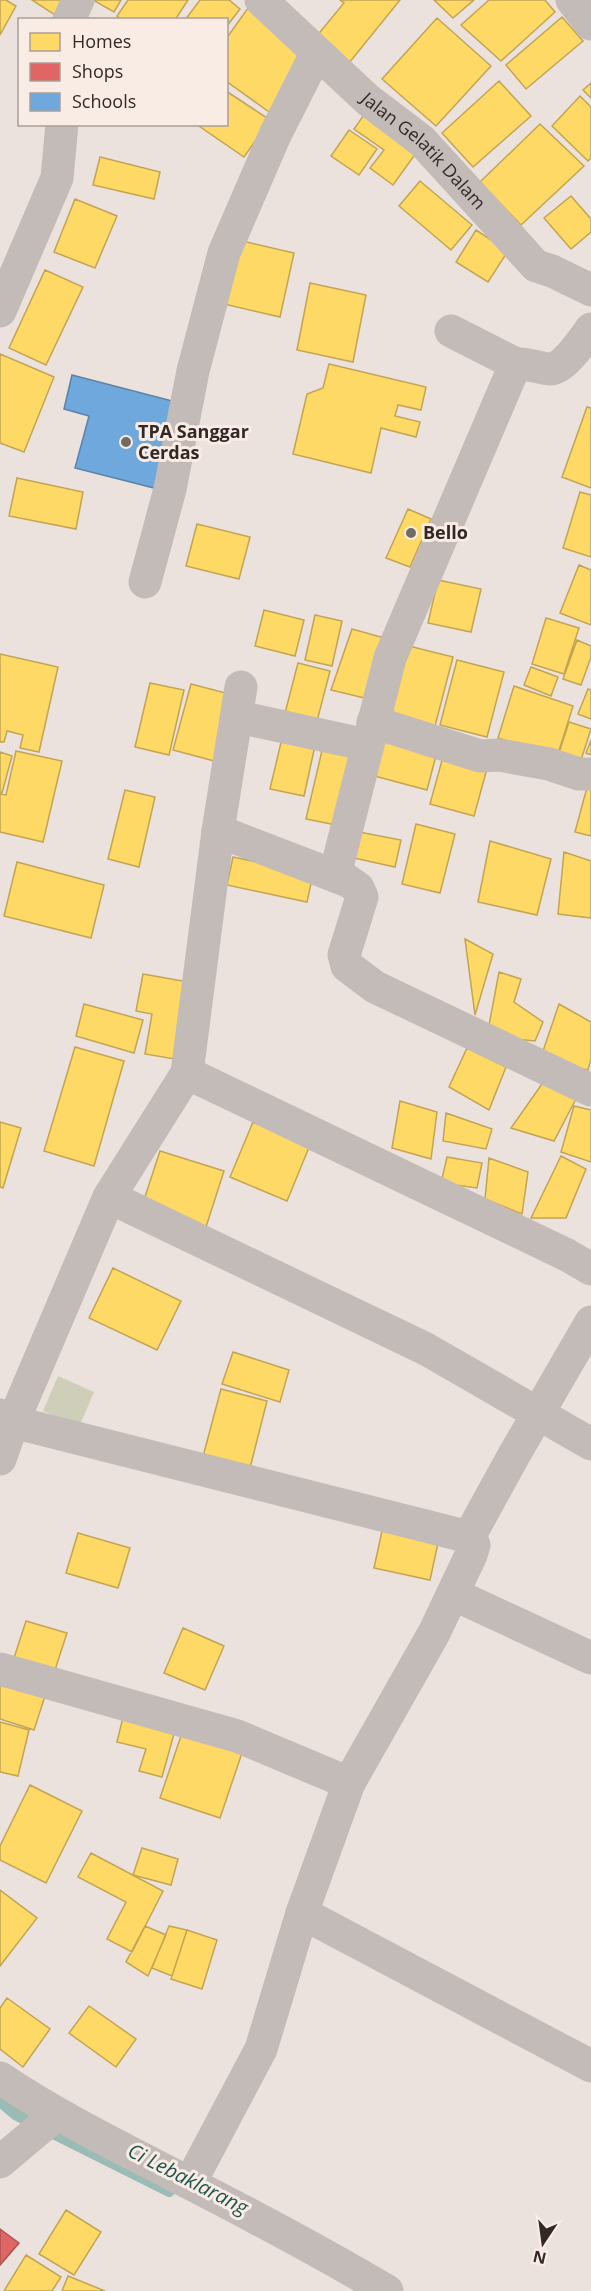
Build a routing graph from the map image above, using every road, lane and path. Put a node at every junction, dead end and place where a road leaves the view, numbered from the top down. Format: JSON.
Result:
{"nodes":[{"id":1,"x":78,"y":0,"type":"edge"},
{"id":2,"x":261,"y":0,"type":"edge"},
{"id":3,"x":572,"y":0,"type":"edge"},
{"id":4,"x":70,"y":18,"type":"edge"},
{"id":5,"x":591,"y":24,"type":"edge"},
{"id":6,"x":316,"y":54,"type":"junction"},
{"id":7,"x":62,"y":126,"type":"edge"},
{"id":8,"x":591,"y":290,"type":"edge"},
{"id":9,"x":0,"y":311,"type":"edge"},
{"id":10,"x":591,"y":329,"type":"edge"},
{"id":11,"x":451,"y":331,"type":"dead end"},
{"id":12,"x":516,"y":364,"type":"junction"},
{"id":13,"x":145,"y":582,"type":"dead end"},
{"id":14,"x":370,"y":733,"type":"junction"},
{"id":15,"x":591,"y":774,"type":"edge"},
{"id":16,"x":218,"y":831,"type":"junction"},
{"id":17,"x":335,"y":875,"type":"junction"},
{"id":18,"x":187,"y":1072,"type":"junction"},
{"id":19,"x":591,"y":1090,"type":"edge"},
{"id":20,"x":109,"y":1197,"type":"junction"},
{"id":21,"x":591,"y":1269,"type":"edge"},
{"id":22,"x":591,"y":1322,"type":"edge"},
{"id":23,"x":7,"y":1418,"type":"edge"},
{"id":24,"x":591,"y":1444,"type":"edge"},
{"id":25,"x":0,"y":1459,"type":"edge"},
{"id":26,"x":469,"y":1538,"type":"junction"},
{"id":27,"x":453,"y":1594,"type":"junction"},
{"id":28,"x":591,"y":1658,"type":"edge"},
{"id":29,"x":0,"y":1669,"type":"edge"},
{"id":30,"x":349,"y":1783,"type":"junction"},
{"id":31,"x":302,"y":1913,"type":"junction"},
{"id":32,"x":591,"y":2066,"type":"edge"},
{"id":33,"x":0,"y":2078,"type":"edge"},
{"id":34,"x":46,"y":2123,"type":"junction"},
{"id":35,"x":0,"y":2162,"type":"edge"},
{"id":36,"x":190,"y":2183,"type":"junction"},
{"id":37,"x":387,"y":2291,"type":"edge"}],
"edges":[{"from":1,"to":4,"type":"street"},
{"from":2,"to":6,"type":"street","name":"Jalan Gelatik Dalam"},
{"from":3,"to":5,"type":"street"},
{"from":6,"to":8,"type":"street","name":"Jalan Gelatik Dalam"},
{"from":6,"to":13,"type":"street"},
{"from":7,"to":9,"type":"street"},
{"from":10,"to":12,"type":"street"},
{"from":11,"to":12,"type":"street"},
{"from":12,"to":14,"type":"street"},
{"from":14,"to":15,"type":"street"},
{"from":14,"to":16,"type":"street"},
{"from":14,"to":17,"type":"street"},
{"from":16,"to":17,"type":"street"},
{"from":16,"to":18,"type":"street"},
{"from":17,"to":19,"type":"street"},
{"from":18,"to":20,"type":"street"},
{"from":18,"to":21,"type":"street"},
{"from":20,"to":23,"type":"street"},
{"from":20,"to":24,"type":"street"},
{"from":22,"to":26,"type":"street"},
{"from":23,"to":25,"type":"street"},
{"from":23,"to":26,"type":"street"},
{"from":26,"to":27,"type":"street"},
{"from":27,"to":28,"type":"street"},
{"from":27,"to":30,"type":"street"},
{"from":29,"to":30,"type":"street"},
{"from":30,"to":31,"type":"street"},
{"from":31,"to":32,"type":"street"},
{"from":31,"to":36,"type":"street"},
{"from":33,"to":34,"type":"street"},
{"from":34,"to":35,"type":"street"},
{"from":34,"to":36,"type":"street"},
{"from":36,"to":37,"type":"street"}]}
